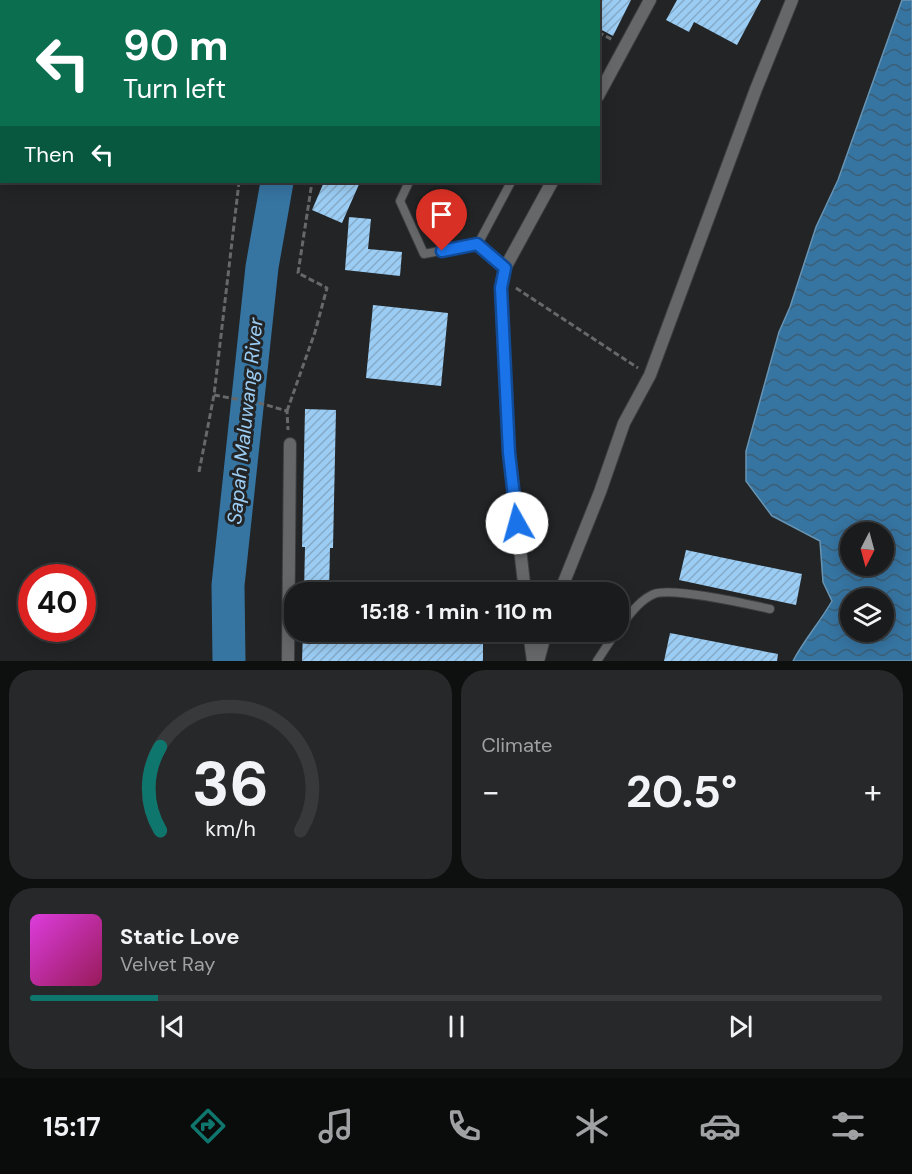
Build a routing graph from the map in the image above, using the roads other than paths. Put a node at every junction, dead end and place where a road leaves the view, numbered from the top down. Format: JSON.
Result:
{"nodes":[{"id":1,"x":650,"y":0,"type":"edge"},
{"id":2,"x":792,"y":0,"type":"edge"},
{"id":3,"x":600,"y":92,"type":"edge"},
{"id":4,"x":409,"y":183,"type":"edge"},
{"id":5,"x":510,"y":183,"type":"edge"},
{"id":6,"x":551,"y":183,"type":"edge"},
{"id":7,"x":477,"y":244,"type":"junction"},
{"id":8,"x":504,"y":273,"type":"junction"},
{"id":9,"x":290,"y":444,"type":"road end"},
{"id":10,"x":524,"y":582,"type":"edge"},
{"id":11,"x":564,"y":582,"type":"edge"},
{"id":12,"x":770,"y":609,"type":"dead end"},
{"id":13,"x":629,"y":615,"type":"edge"},
{"id":14,"x":531,"y":642,"type":"edge"},
{"id":15,"x":543,"y":642,"type":"edge"},
{"id":16,"x":609,"y":642,"type":"edge"},
{"id":17,"x":288,"y":661,"type":"edge"},
{"id":18,"x":533,"y":661,"type":"edge"},
{"id":19,"x":538,"y":661,"type":"edge"},
{"id":20,"x":597,"y":661,"type":"edge"}],
"edges":[{"from":1,"to":3,"type":"street"},
{"from":2,"to":11,"type":"street"},
{"from":4,"to":7,"type":"lane"},
{"from":5,"to":7,"type":"lane"},
{"from":6,"to":8,"type":"street"},
{"from":7,"to":8,"type":"lane"},
{"from":8,"to":10,"type":"street"},
{"from":9,"to":17,"type":"street"},
{"from":12,"to":13,"type":"lane"},
{"from":14,"to":18,"type":"street"},
{"from":15,"to":19,"type":"street"},
{"from":16,"to":20,"type":"lane"}]}
